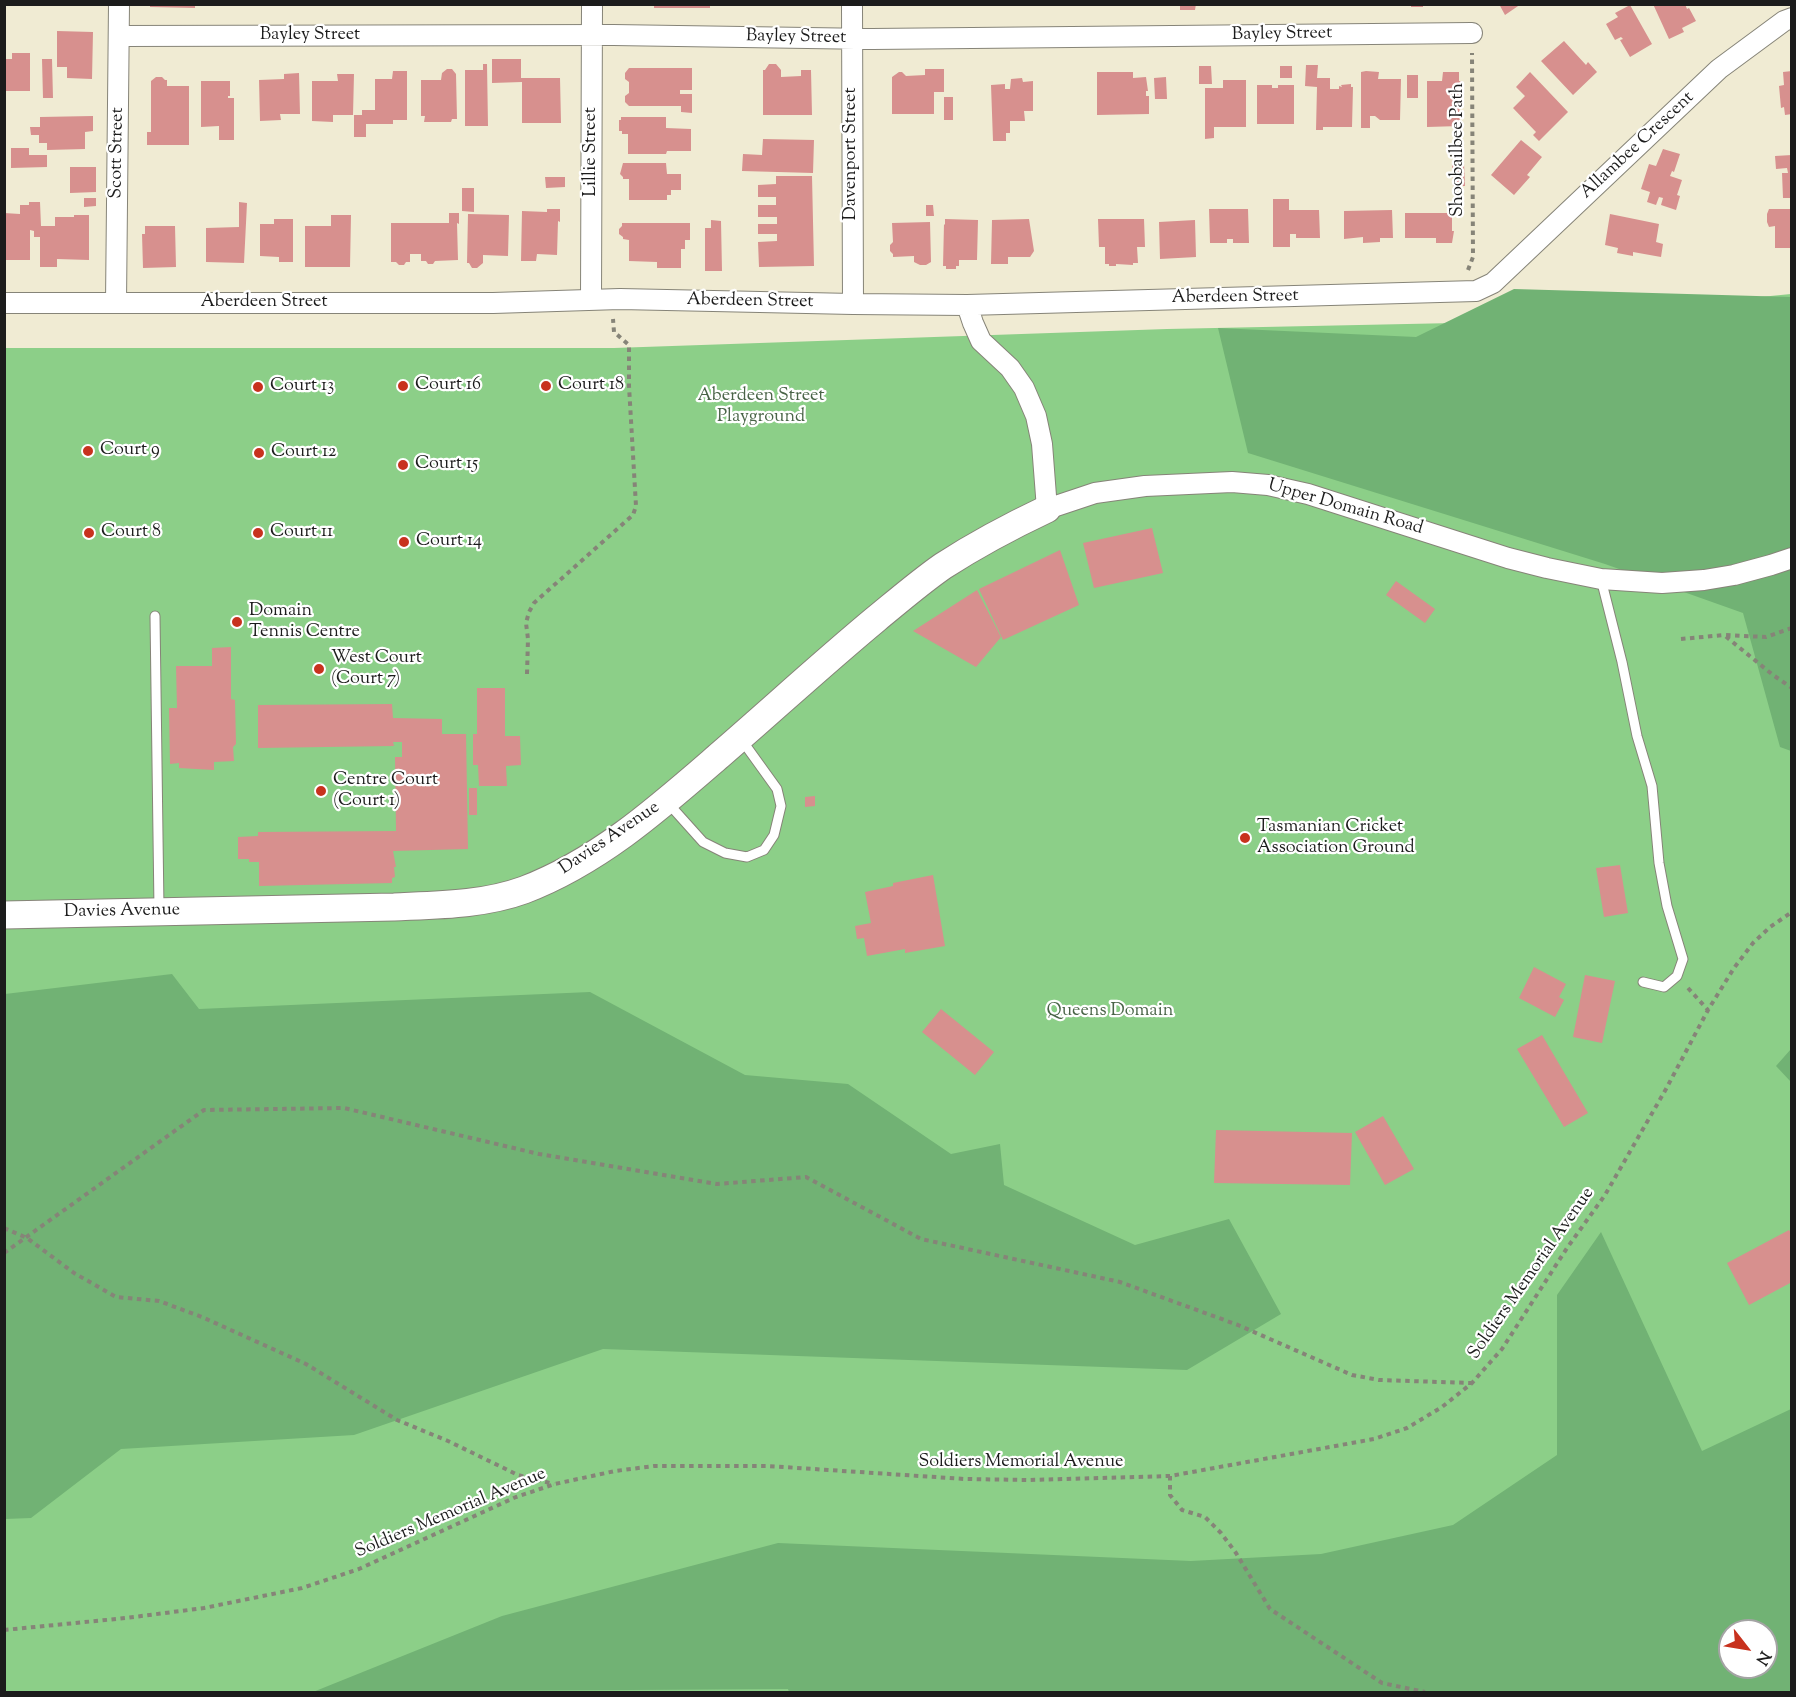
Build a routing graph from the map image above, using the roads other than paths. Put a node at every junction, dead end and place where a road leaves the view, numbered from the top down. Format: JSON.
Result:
{"nodes":[{"id":1,"x":119,"y":4,"type":"edge"},
{"id":2,"x":592,"y":4,"type":"edge"},
{"id":3,"x":852,"y":4,"type":"edge"},
{"id":4,"x":1791,"y":18,"type":"edge"},
{"id":5,"x":1473,"y":33,"type":"road end"},
{"id":6,"x":592,"y":35,"type":"junction"},
{"id":7,"x":119,"y":36,"type":"junction"},
{"id":8,"x":852,"y":39,"type":"junction"},
{"id":9,"x":1493,"y":283,"type":"joint"},
{"id":10,"x":591,"y":299,"type":"junction"},
{"id":11,"x":116,"y":302,"type":"junction"},
{"id":12,"x":4,"y":303,"type":"edge"},
{"id":13,"x":853,"y":304,"type":"junction"},
{"id":14,"x":967,"y":304,"type":"junction"},
{"id":15,"x":1047,"y":509,"type":"junction"},
{"id":16,"x":1791,"y":558,"type":"edge"},
{"id":17,"x":1601,"y":579,"type":"junction"},
{"id":18,"x":155,"y":616,"type":"dead end"},
{"id":19,"x":740,"y":737,"type":"junction"},
{"id":20,"x":666,"y":801,"type":"junction"},
{"id":21,"x":159,"y":911,"type":"junction"},
{"id":22,"x":4,"y":915,"type":"edge"},
{"id":23,"x":1643,"y":982,"type":"dead end"}],
"edges":[{"from":1,"to":7,"type":"street","name":"Scott Street"},
{"from":2,"to":6,"type":"street","name":"Lillie Street"},
{"from":3,"to":8,"type":"street","name":"Davenport Street"},
{"from":4,"to":9,"type":"street","name":"Allambee Crescent"},
{"from":5,"to":8,"type":"street","name":"Bayley Street"},
{"from":6,"to":7,"type":"street","name":"Bayley Street"},
{"from":6,"to":8,"type":"street","name":"Bayley Street"},
{"from":6,"to":10,"type":"street","name":"Lillie Street"},
{"from":7,"to":11,"type":"street","name":"Scott Street"},
{"from":8,"to":13,"type":"street","name":"Davenport Street"},
{"from":9,"to":14,"type":"street","name":"Aberdeen Street"},
{"from":10,"to":11,"type":"street","name":"Aberdeen Street"},
{"from":10,"to":13,"type":"street","name":"Aberdeen Street"},
{"from":11,"to":12,"type":"street","name":"Aberdeen Street"},
{"from":13,"to":14,"type":"street","name":"Aberdeen Street"},
{"from":14,"to":15,"type":"street"},
{"from":15,"to":17,"type":"street","name":"Upper Domain Road"},
{"from":15,"to":19,"type":"street","name":"Davies Avenue"},
{"from":16,"to":17,"type":"street","name":"Upper Domain Road"},
{"from":17,"to":23,"type":"lane"},
{"from":18,"to":21,"type":"lane"},
{"from":19,"to":20,"type":"street","name":"Davies Avenue"},
{"from":19,"to":20,"type":"lane"},
{"from":20,"to":21,"type":"street","name":"Davies Avenue"},
{"from":21,"to":22,"type":"street","name":"Davies Avenue"}]}
